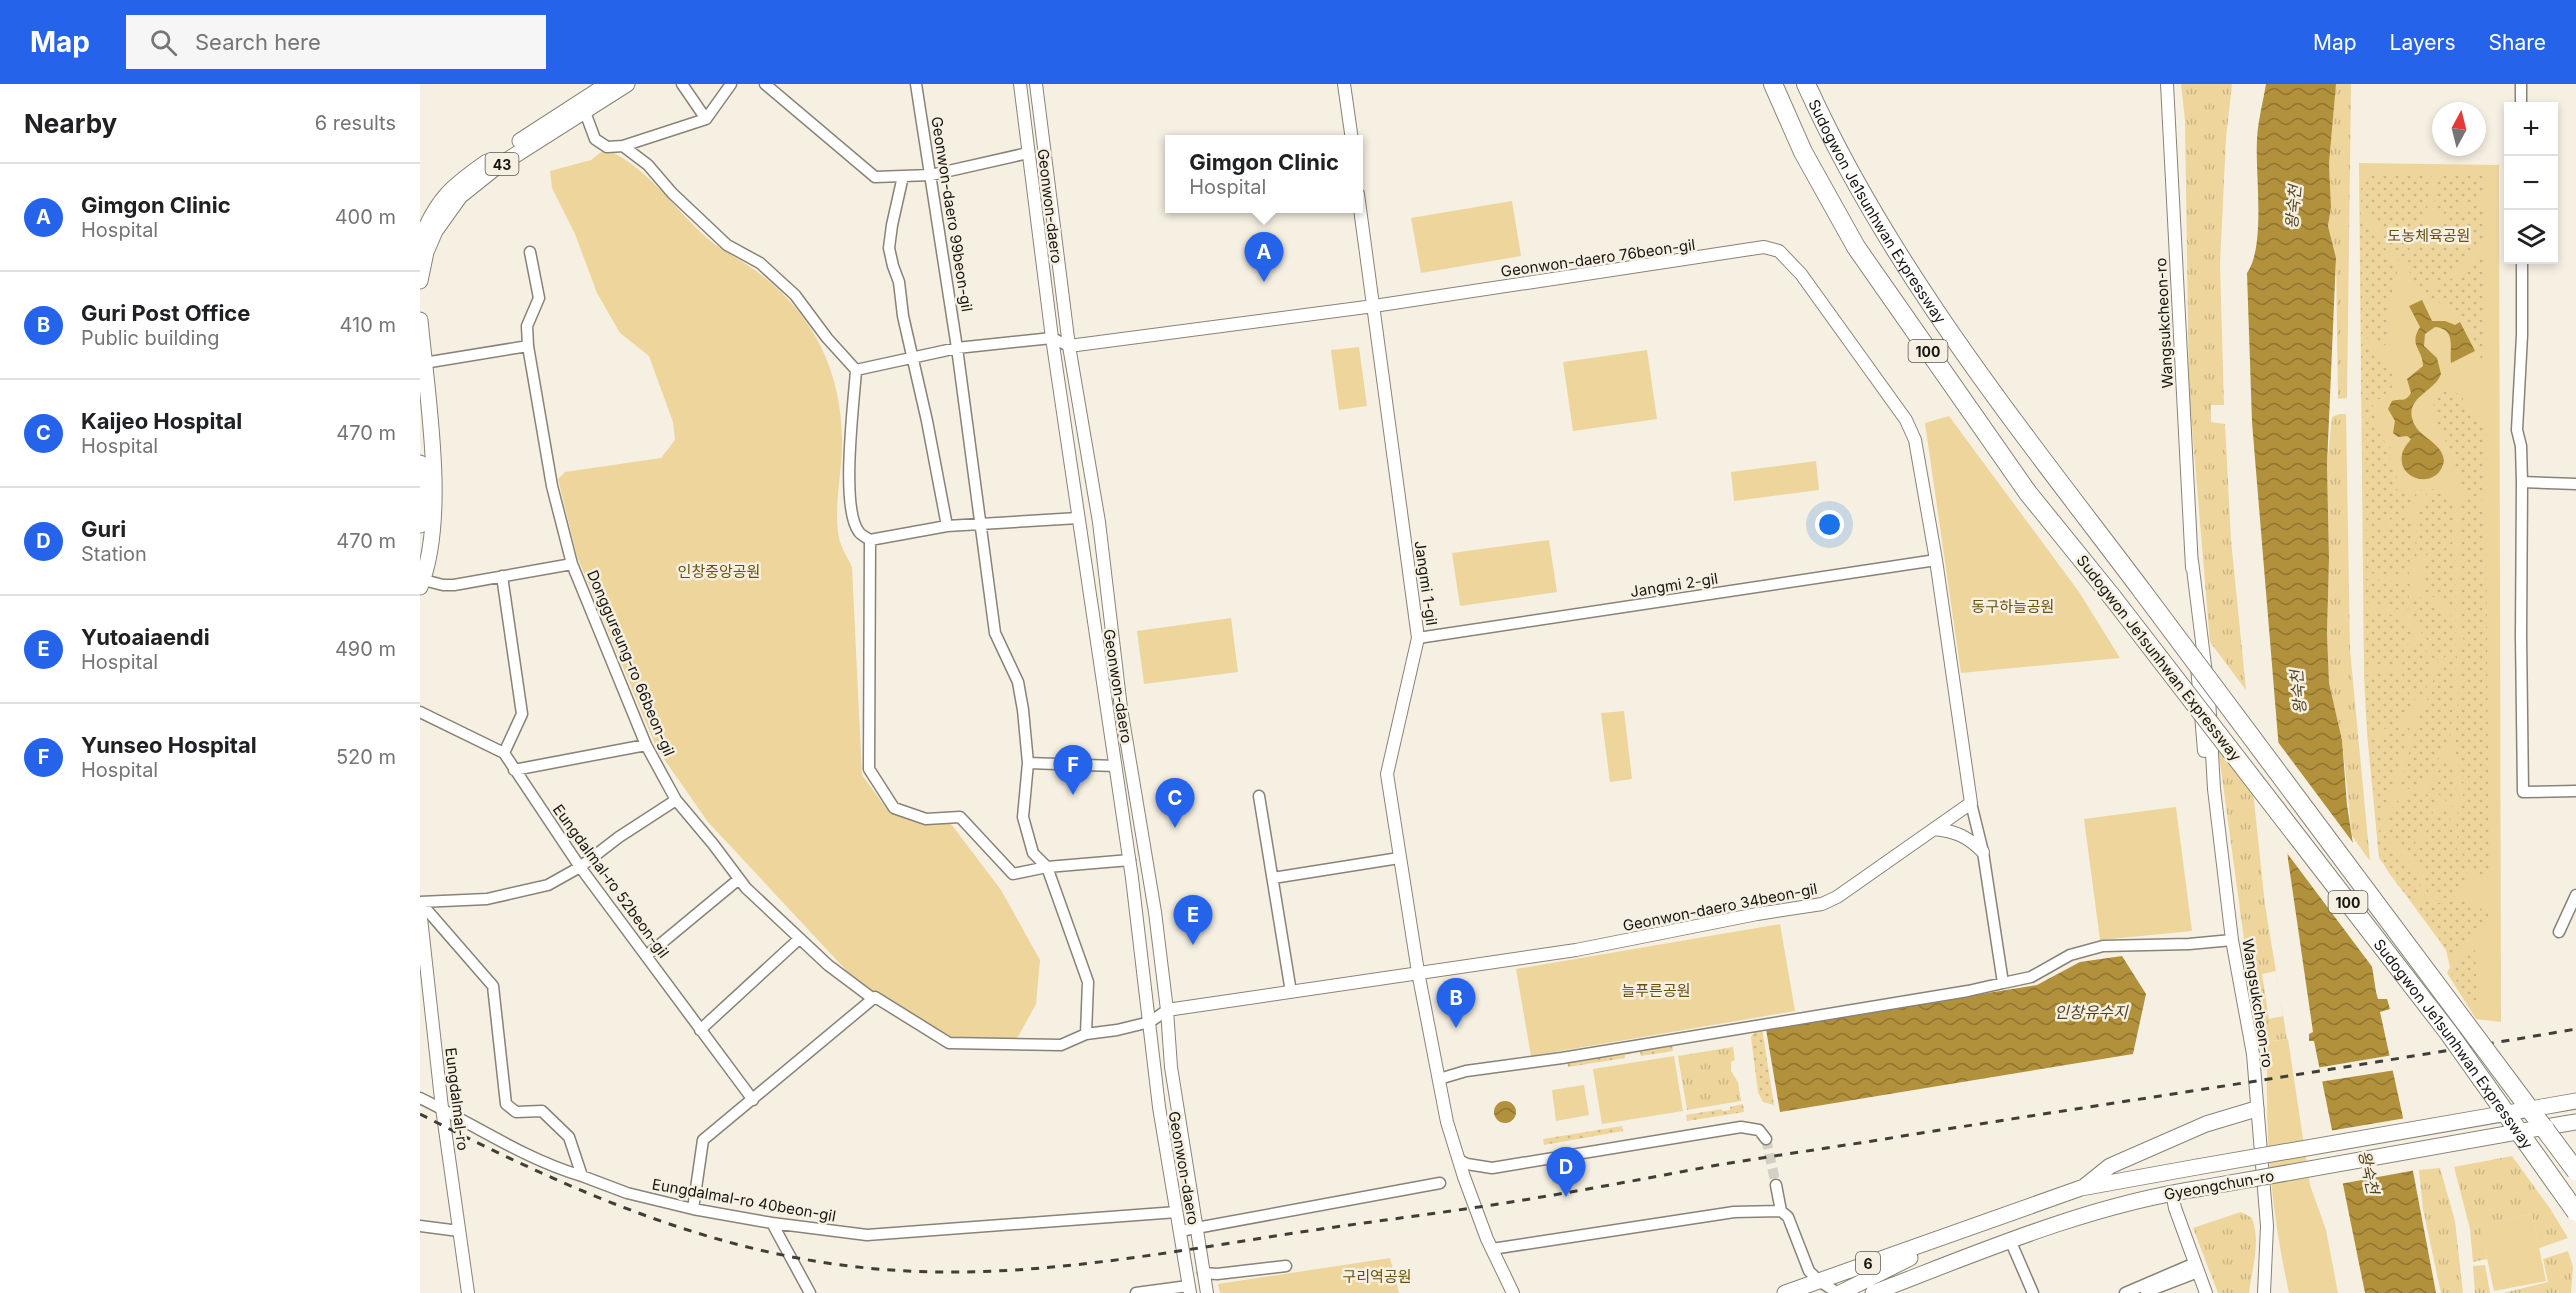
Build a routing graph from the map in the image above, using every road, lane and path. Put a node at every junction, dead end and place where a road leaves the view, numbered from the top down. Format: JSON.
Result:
{"nodes":[{"id":1,"x":608,"y":84,"type":"edge"},
{"id":2,"x":627,"y":84,"type":"edge"},
{"id":3,"x":682,"y":84,"type":"edge"},
{"id":4,"x":731,"y":84,"type":"edge"},
{"id":5,"x":765,"y":84,"type":"edge"},
{"id":6,"x":916,"y":84,"type":"edge"},
{"id":7,"x":1020,"y":84,"type":"edge"},
{"id":8,"x":1036,"y":84,"type":"edge"},
{"id":9,"x":1344,"y":84,"type":"edge"},
{"id":10,"x":1773,"y":84,"type":"edge"},
{"id":11,"x":1806,"y":84,"type":"edge"},
{"id":12,"x":2167,"y":84,"type":"edge"},
{"id":13,"x":2521,"y":84,"type":"edge"},
{"id":14,"x":588,"y":90,"type":"edge"},
{"id":15,"x":2521,"y":102,"type":"edge"},
{"id":16,"x":585,"y":112,"type":"junction"},
{"id":17,"x":706,"y":118,"type":"junction"},
{"id":18,"x":1351,"y":135,"type":"edge"},
{"id":19,"x":623,"y":146,"type":"junction"},
{"id":20,"x":1029,"y":153,"type":"junction"},
{"id":21,"x":931,"y":175,"type":"junction"},
{"id":22,"x":903,"y":176,"type":"junction"},
{"id":23,"x":1362,"y":213,"type":"edge"},
{"id":24,"x":423,"y":229,"type":"edge"},
{"id":25,"x":530,"y":252,"type":"dead end"},
{"id":26,"x":2522,"y":264,"type":"edge"},
{"id":27,"x":420,"y":281,"type":"edge"},
{"id":28,"x":1374,"y":306,"type":"junction"},
{"id":29,"x":420,"y":321,"type":"edge"},
{"id":30,"x":1052,"y":338,"type":"junction"},
{"id":31,"x":528,"y":346,"type":"junction"},
{"id":32,"x":1069,"y":346,"type":"junction"},
{"id":33,"x":957,"y":348,"type":"junction"},
{"id":34,"x":911,"y":356,"type":"junction"},
{"id":35,"x":424,"y":363,"type":"junction"},
{"id":36,"x":856,"y":370,"type":"junction"},
{"id":37,"x":420,"y":463,"type":"edge"},
{"id":38,"x":420,"y":478,"type":"edge"},
{"id":39,"x":2522,"y":482,"type":"junction"},
{"id":40,"x":2576,"y":484,"type":"edge"},
{"id":41,"x":1078,"y":518,"type":"junction"},
{"id":42,"x":981,"y":524,"type":"junction"},
{"id":43,"x":420,"y":525,"type":"edge"},
{"id":44,"x":947,"y":526,"type":"junction"},
{"id":45,"x":870,"y":540,"type":"junction"},
{"id":46,"x":1936,"y":560,"type":"junction"},
{"id":47,"x":572,"y":564,"type":"junction"},
{"id":48,"x":502,"y":576,"type":"junction"},
{"id":49,"x":421,"y":582,"type":"edge"},
{"id":50,"x":1418,"y":638,"type":"junction"},
{"id":51,"x":420,"y":712,"type":"edge"},
{"id":52,"x":646,"y":745,"type":"junction"},
{"id":53,"x":504,"y":753,"type":"junction"},
{"id":54,"x":1028,"y":763,"type":"junction"},
{"id":55,"x":1115,"y":766,"type":"junction"},
{"id":56,"x":514,"y":770,"type":"junction"},
{"id":57,"x":2576,"y":790,"type":"edge"},
{"id":58,"x":1259,"y":796,"type":"dead end"},
{"id":59,"x":676,"y":800,"type":"junction"},
{"id":60,"x":1971,"y":803,"type":"junction"},
{"id":61,"x":1934,"y":829,"type":"junction"},
{"id":62,"x":1983,"y":852,"type":"junction"},
{"id":63,"x":1399,"y":858,"type":"junction"},
{"id":64,"x":1130,"y":860,"type":"junction"},
{"id":65,"x":580,"y":867,"type":"junction"},
{"id":66,"x":1047,"y":867,"type":"junction"},
{"id":67,"x":1273,"y":878,"type":"junction"},
{"id":68,"x":739,"y":879,"type":"junction"},
{"id":69,"x":2576,"y":895,"type":"edge"},
{"id":70,"x":420,"y":902,"type":"edge"},
{"id":71,"x":420,"y":909,"type":"edge"},
{"id":72,"x":2559,"y":932,"type":"dead end"},
{"id":73,"x":799,"y":939,"type":"junction"},
{"id":74,"x":2232,"y":940,"type":"junction"},
{"id":75,"x":646,"y":956,"type":"junction"},
{"id":76,"x":1418,"y":972,"type":"junction"},
{"id":77,"x":2002,"y":983,"type":"junction"},
{"id":78,"x":1290,"y":992,"type":"junction"},
{"id":79,"x":875,"y":997,"type":"junction"},
{"id":80,"x":1167,"y":1010,"type":"junction"},
{"id":81,"x":1150,"y":1022,"type":"junction"},
{"id":82,"x":700,"y":1030,"type":"junction"},
{"id":83,"x":1086,"y":1034,"type":"junction"},
{"id":84,"x":1439,"y":1079,"type":"junction"},
{"id":85,"x":420,"y":1098,"type":"edge"},
{"id":86,"x":753,"y":1100,"type":"junction"},
{"id":87,"x":2576,"y":1101,"type":"edge"},
{"id":88,"x":442,"y":1108,"type":"junction"},
{"id":89,"x":2256,"y":1109,"type":"junction"},
{"id":90,"x":2576,"y":1122,"type":"edge"},
{"id":91,"x":1766,"y":1139,"type":"dead end"},
{"id":92,"x":1459,"y":1160,"type":"junction"},
{"id":93,"x":2576,"y":1171,"type":"edge"},
{"id":94,"x":582,"y":1176,"type":"junction"},
{"id":95,"x":1440,"y":1183,"type":"dead end"},
{"id":96,"x":1776,"y":1185,"type":"tunnel mouth"},
{"id":97,"x":2081,"y":1188,"type":"junction"},
{"id":98,"x":2172,"y":1193,"type":"junction"},
{"id":99,"x":693,"y":1209,"type":"junction"},
{"id":100,"x":1781,"y":1211,"type":"junction"},
{"id":101,"x":1177,"y":1212,"type":"junction"},
{"id":102,"x":2576,"y":1212,"type":"edge"},
{"id":103,"x":772,"y":1223,"type":"junction"},
{"id":104,"x":420,"y":1226,"type":"edge"},
{"id":105,"x":1197,"y":1228,"type":"junction"},
{"id":106,"x":459,"y":1231,"type":"junction"},
{"id":107,"x":1180,"y":1231,"type":"junction"},
{"id":108,"x":1952,"y":1236,"type":"junction"},
{"id":109,"x":2010,"y":1240,"type":"junction"},
{"id":110,"x":1492,"y":1249,"type":"junction"},
{"id":111,"x":1286,"y":1266,"type":"dead end"},
{"id":112,"x":2196,"y":1268,"type":"junction"},
{"id":113,"x":1203,"y":1273,"type":"junction"},
{"id":114,"x":1818,"y":1281,"type":"junction"},
{"id":115,"x":1189,"y":1289,"type":"edge"},
{"id":116,"x":468,"y":1293,"type":"edge"},
{"id":117,"x":810,"y":1293,"type":"edge"},
{"id":118,"x":1136,"y":1293,"type":"edge"},
{"id":119,"x":1207,"y":1293,"type":"edge"},
{"id":120,"x":1513,"y":1293,"type":"edge"},
{"id":121,"x":1785,"y":1293,"type":"edge"},
{"id":122,"x":1839,"y":1293,"type":"edge"},
{"id":123,"x":1873,"y":1293,"type":"edge"},
{"id":124,"x":2033,"y":1293,"type":"edge"},
{"id":125,"x":2125,"y":1293,"type":"edge"},
{"id":126,"x":2143,"y":1293,"type":"edge"},
{"id":127,"x":2206,"y":1293,"type":"edge"},
{"id":128,"x":2264,"y":1293,"type":"edge"}],
"edges":[{"from":1,"to":14,"type":"main road","number":"43"},
{"from":2,"to":16,"type":"main road","number":"43"},
{"from":3,"to":17,"type":"street"},
{"from":4,"to":17,"type":"street"},
{"from":5,"to":22,"type":"street"},
{"from":6,"to":21,"type":"street","name":"Geonwon-daero 99beon-gil"},
{"from":7,"to":20,"type":"street","name":"Geonwon-daero"},
{"from":8,"to":32,"type":"street","name":"Geonwon-daero"},
{"from":9,"to":18,"type":"street"},
{"from":10,"to":102,"type":"highway","name":"Sudogwon Je1sunhwan Expressway","number":"100","bridge":true},
{"from":11,"to":93,"type":"highway","name":"Sudogwon Je1sunhwan Expressway","number":"100","bridge":true},
{"from":12,"to":74,"type":"street","name":"Wangsukcheon-ro"},
{"from":13,"to":15,"type":"street"},
{"from":14,"to":24,"type":"main road","number":"43"},
{"from":16,"to":19,"type":"street"},
{"from":16,"to":27,"type":"main road","number":"43"},
{"from":17,"to":19,"type":"street"},
{"from":19,"to":36,"type":"street"},
{"from":20,"to":21,"type":"street"},
{"from":20,"to":30,"type":"street","name":"Geonwon-daero"},
{"from":21,"to":22,"type":"street"},
{"from":21,"to":33,"type":"street","name":"Geonwon-daero 99beon-gil"},
{"from":22,"to":34,"type":"street"},
{"from":23,"to":28,"type":"street","name":"Jangmi 1-gil"},
{"from":25,"to":31,"type":"street"},
{"from":26,"to":39,"type":"street"},
{"from":28,"to":32,"type":"street","name":"Geonwon-daero 76beon-gil"},
{"from":28,"to":46,"type":"street","name":"Geonwon-daero 76beon-gil"},
{"from":28,"to":50,"type":"street","name":"Jangmi 1-gil"},
{"from":29,"to":35,"type":"main road"},
{"from":30,"to":32,"type":"street"},
{"from":30,"to":33,"type":"street"},
{"from":30,"to":41,"type":"street","name":"Geonwon-daero"},
{"from":31,"to":35,"type":"street"},
{"from":31,"to":47,"type":"street"},
{"from":32,"to":80,"type":"street","name":"Geonwon-daero"},
{"from":33,"to":34,"type":"street"},
{"from":33,"to":42,"type":"street","name":"Geonwon-daero 99beon-gil"},
{"from":34,"to":36,"type":"street"},
{"from":34,"to":44,"type":"street"},
{"from":35,"to":49,"type":"main road"},
{"from":36,"to":45,"type":"street"},
{"from":37,"to":38,"type":"main road"},
{"from":38,"to":43,"type":"main road"},
{"from":39,"to":40,"type":"street"},
{"from":39,"to":57,"type":"street"},
{"from":41,"to":42,"type":"street"},
{"from":41,"to":55,"type":"street","name":"Geonwon-daero"},
{"from":42,"to":44,"type":"street"},
{"from":42,"to":54,"type":"street","name":"Geonwon-daero 99beon-gil"},
{"from":44,"to":45,"type":"street"},
{"from":45,"to":66,"type":"street"},
{"from":46,"to":50,"type":"street","name":"Jangmi 2-gil"},
{"from":46,"to":60,"type":"street"},
{"from":47,"to":48,"type":"street","name":"Donggureung-ro 66beon-gil"},
{"from":47,"to":52,"type":"street","name":"Donggureung-ro 66beon-gil"},
{"from":48,"to":49,"type":"street","name":"Donggureung-ro 66beon-gil"},
{"from":48,"to":53,"type":"street"},
{"from":50,"to":63,"type":"street","name":"Jangmi 1-gil"},
{"from":51,"to":53,"type":"street"},
{"from":52,"to":56,"type":"street"},
{"from":52,"to":59,"type":"street","name":"Donggureung-ro 66beon-gil"},
{"from":53,"to":56,"type":"street","name":"Eungdalmal-ro 52beon-gil"},
{"from":54,"to":55,"type":"street"},
{"from":54,"to":66,"type":"street","name":"Geonwon-daero 99beon-gil"},
{"from":55,"to":64,"type":"street","name":"Geonwon-daero"},
{"from":56,"to":65,"type":"street","name":"Eungdalmal-ro 52beon-gil"},
{"from":58,"to":67,"type":"street"},
{"from":59,"to":65,"type":"street"},
{"from":59,"to":68,"type":"street","name":"Donggureung-ro 66beon-gil"},
{"from":60,"to":61,"type":"street","name":"Geonwon-daero 34beon-gil"},
{"from":60,"to":62,"type":"street"},
{"from":61,"to":62,"type":"street"},
{"from":61,"to":76,"type":"street","name":"Geonwon-daero 34beon-gil"},
{"from":62,"to":77,"type":"street"},
{"from":63,"to":67,"type":"street"},
{"from":63,"to":76,"type":"street","name":"Jangmi 1-gil"},
{"from":64,"to":66,"type":"street"},
{"from":64,"to":81,"type":"street","name":"Geonwon-daero"},
{"from":65,"to":70,"type":"street"},
{"from":65,"to":75,"type":"street","name":"Eungdalmal-ro 52beon-gil"},
{"from":66,"to":83,"type":"street","name":"Geonwon-daero 99beon-gil"},
{"from":67,"to":78,"type":"street"},
{"from":68,"to":73,"type":"street","name":"Donggureung-ro 66beon-gil"},
{"from":68,"to":75,"type":"street"},
{"from":69,"to":72,"type":"street"},
{"from":70,"to":94,"type":"street"},
{"from":71,"to":88,"type":"street","name":"Eungdalmal-ro"},
{"from":73,"to":79,"type":"street","name":"Donggureung-ro 66beon-gil"},
{"from":73,"to":82,"type":"street"},
{"from":74,"to":77,"type":"street"},
{"from":74,"to":89,"type":"street","name":"Wangsukcheon-ro"},
{"from":75,"to":82,"type":"street","name":"Eungdalmal-ro 52beon-gil"},
{"from":76,"to":78,"type":"street","name":"Geonwon-daero 34beon-gil"},
{"from":76,"to":84,"type":"street"},
{"from":77,"to":84,"type":"street"},
{"from":78,"to":80,"type":"street","name":"Geonwon-daero 34beon-gil"},
{"from":79,"to":83,"type":"street","name":"Donggureung-ro 66beon-gil"},
{"from":79,"to":86,"type":"street"},
{"from":80,"to":81,"type":"street"},
{"from":80,"to":105,"type":"street","name":"Geonwon-daero"},
{"from":81,"to":83,"type":"street"},
{"from":81,"to":101,"type":"street","name":"Geonwon-daero"},
{"from":82,"to":86,"type":"street","name":"Eungdalmal-ro 52beon-gil"},
{"from":84,"to":92,"type":"street"},
{"from":85,"to":88,"type":"street","name":"Eungdalmal-ro 40beon-gil"},
{"from":86,"to":99,"type":"street"},
{"from":87,"to":97,"type":"main road","name":"Gyeongchun-ro","number":"6","bridge":true},
{"from":88,"to":94,"type":"street","name":"Eungdalmal-ro 40beon-gil"},
{"from":88,"to":106,"type":"street","name":"Eungdalmal-ro"},
{"from":89,"to":97,"type":"main road"},
{"from":89,"to":128,"type":"street","name":"Wangsukcheon-ro"},
{"from":90,"to":98,"type":"main road","name":"Gyeongchun-ro","bridge":true},
{"from":91,"to":92,"type":"street"},
{"from":92,"to":110,"type":"street"},
{"from":94,"to":99,"type":"street","name":"Eungdalmal-ro 40beon-gil"},
{"from":95,"to":105,"type":"street"},
{"from":96,"to":100,"type":"street"},
{"from":97,"to":108,"type":"main road","name":"Gyeongchun-ro","number":"6"},
{"from":98,"to":109,"type":"main road","name":"Gyeongchun-ro"},
{"from":98,"to":112,"type":"street"},
{"from":99,"to":103,"type":"street","name":"Eungdalmal-ro 40beon-gil"},
{"from":100,"to":110,"type":"street"},
{"from":100,"to":114,"type":"street"},
{"from":101,"to":103,"type":"street","name":"Eungdalmal-ro 40beon-gil"},
{"from":101,"to":107,"type":"street","name":"Geonwon-daero"},
{"from":103,"to":117,"type":"street"},
{"from":104,"to":106,"type":"street"},
{"from":105,"to":107,"type":"street"},
{"from":105,"to":113,"type":"street","name":"Geonwon-daero"},
{"from":106,"to":116,"type":"street","name":"Eungdalmal-ro"},
{"from":107,"to":115,"type":"street","name":"Geonwon-daero"},
{"from":108,"to":114,"type":"main road","name":"Gyeongchun-ro","number":"6"},
{"from":108,"to":122,"type":"main road","name":"Gyeongchun-ro"},
{"from":109,"to":123,"type":"main road","name":"Gyeongchun-ro"},
{"from":109,"to":124,"type":"street"},
{"from":110,"to":120,"type":"street"},
{"from":111,"to":113,"type":"street"},
{"from":112,"to":125,"type":"street"},
{"from":112,"to":126,"type":"street"},
{"from":112,"to":127,"type":"street"},
{"from":113,"to":119,"type":"street","name":"Geonwon-daero"},
{"from":114,"to":121,"type":"main road","name":"Gyeongchun-ro","number":"6"},
{"from":114,"to":122,"type":"street"},
{"from":115,"to":118,"type":"street"}]}
